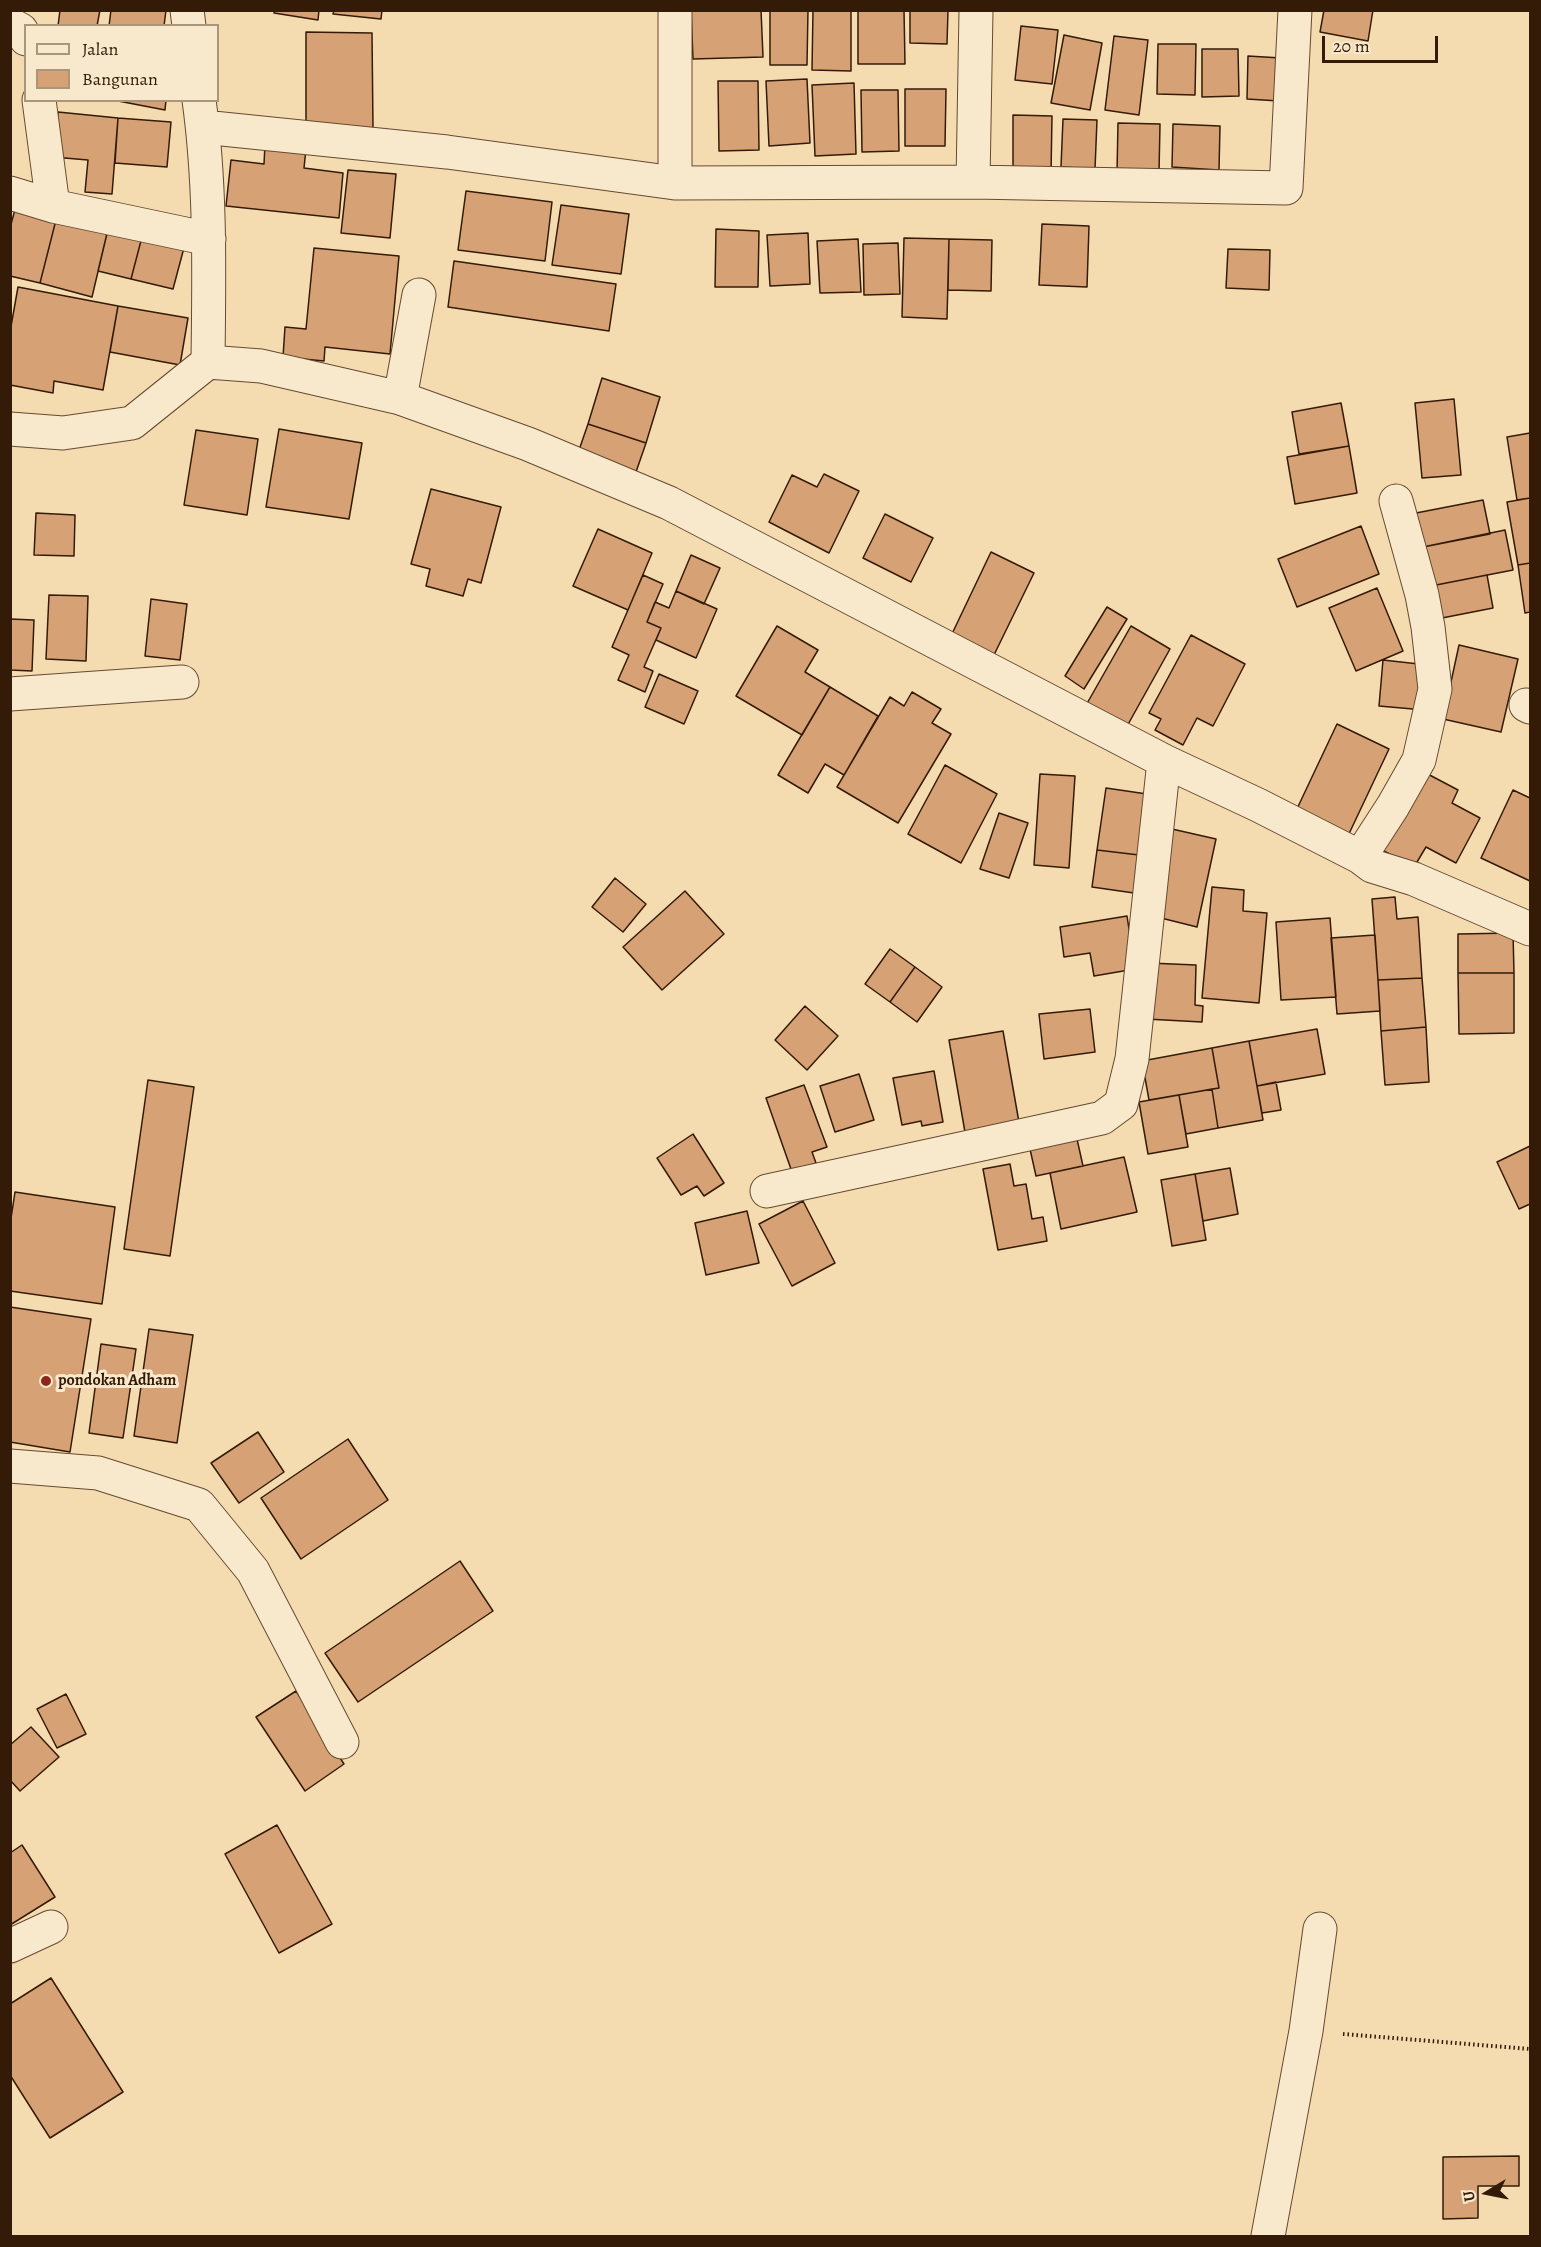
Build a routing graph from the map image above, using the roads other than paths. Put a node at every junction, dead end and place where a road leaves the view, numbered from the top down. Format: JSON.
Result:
{"nodes":[{"id":1,"x":675,"y":10,"type":"edge"},
{"id":2,"x":976,"y":10,"type":"edge"},
{"id":3,"x":1295,"y":10,"type":"edge"},
{"id":4,"x":10,"y":24,"type":"edge"},
{"id":5,"x":24,"y":35,"type":"edge"},
{"id":6,"x":39,"y":102,"type":"edge"},
{"id":7,"x":201,"y":114,"type":"edge"},
{"id":8,"x":973,"y":182,"type":"junction"},
{"id":9,"x":675,"y":183,"type":"junction"},
{"id":10,"x":10,"y":193,"type":"edge"},
{"id":11,"x":53,"y":206,"type":"junction"},
{"id":12,"x":209,"y":239,"type":"junction"},
{"id":13,"x":419,"y":295,"type":"dead end"},
{"id":14,"x":208,"y":362,"type":"junction"},
{"id":15,"x":400,"y":398,"type":"junction"},
{"id":16,"x":10,"y":429,"type":"edge"},
{"id":17,"x":1396,"y":501,"type":"dead end"},
{"id":18,"x":182,"y":682,"type":"dead end"},
{"id":19,"x":10,"y":694,"type":"edge"},
{"id":20,"x":1164,"y":761,"type":"junction"},
{"id":21,"x":1360,"y":857,"type":"junction"},
{"id":22,"x":1530,"y":928,"type":"edge"},
{"id":23,"x":767,"y":1191,"type":"dead end"},
{"id":24,"x":10,"y":1467,"type":"edge"},
{"id":25,"x":342,"y":1742,"type":"dead end"},
{"id":26,"x":51,"y":1928,"type":"dead end"},
{"id":27,"x":1320,"y":1929,"type":"dead end"},
{"id":28,"x":10,"y":1946,"type":"edge"},
{"id":29,"x":1268,"y":2236,"type":"edge"}],
"edges":[{"from":1,"to":9,"type":"street"},
{"from":2,"to":8,"type":"street"},
{"from":3,"to":8,"type":"street"},
{"from":4,"to":5,"type":"street"},
{"from":6,"to":11,"type":"street"},
{"from":7,"to":9,"type":"street"},
{"from":7,"to":12,"type":"street"},
{"from":8,"to":9,"type":"street"},
{"from":10,"to":11,"type":"street"},
{"from":11,"to":12,"type":"street"},
{"from":12,"to":14,"type":"street"},
{"from":13,"to":15,"type":"street"},
{"from":14,"to":15,"type":"street"},
{"from":14,"to":16,"type":"street"},
{"from":15,"to":20,"type":"street"},
{"from":17,"to":21,"type":"street"},
{"from":18,"to":19,"type":"street"},
{"from":20,"to":21,"type":"street"},
{"from":20,"to":23,"type":"street"},
{"from":21,"to":22,"type":"street"},
{"from":24,"to":25,"type":"street"},
{"from":26,"to":28,"type":"street"},
{"from":27,"to":29,"type":"street"}]}
